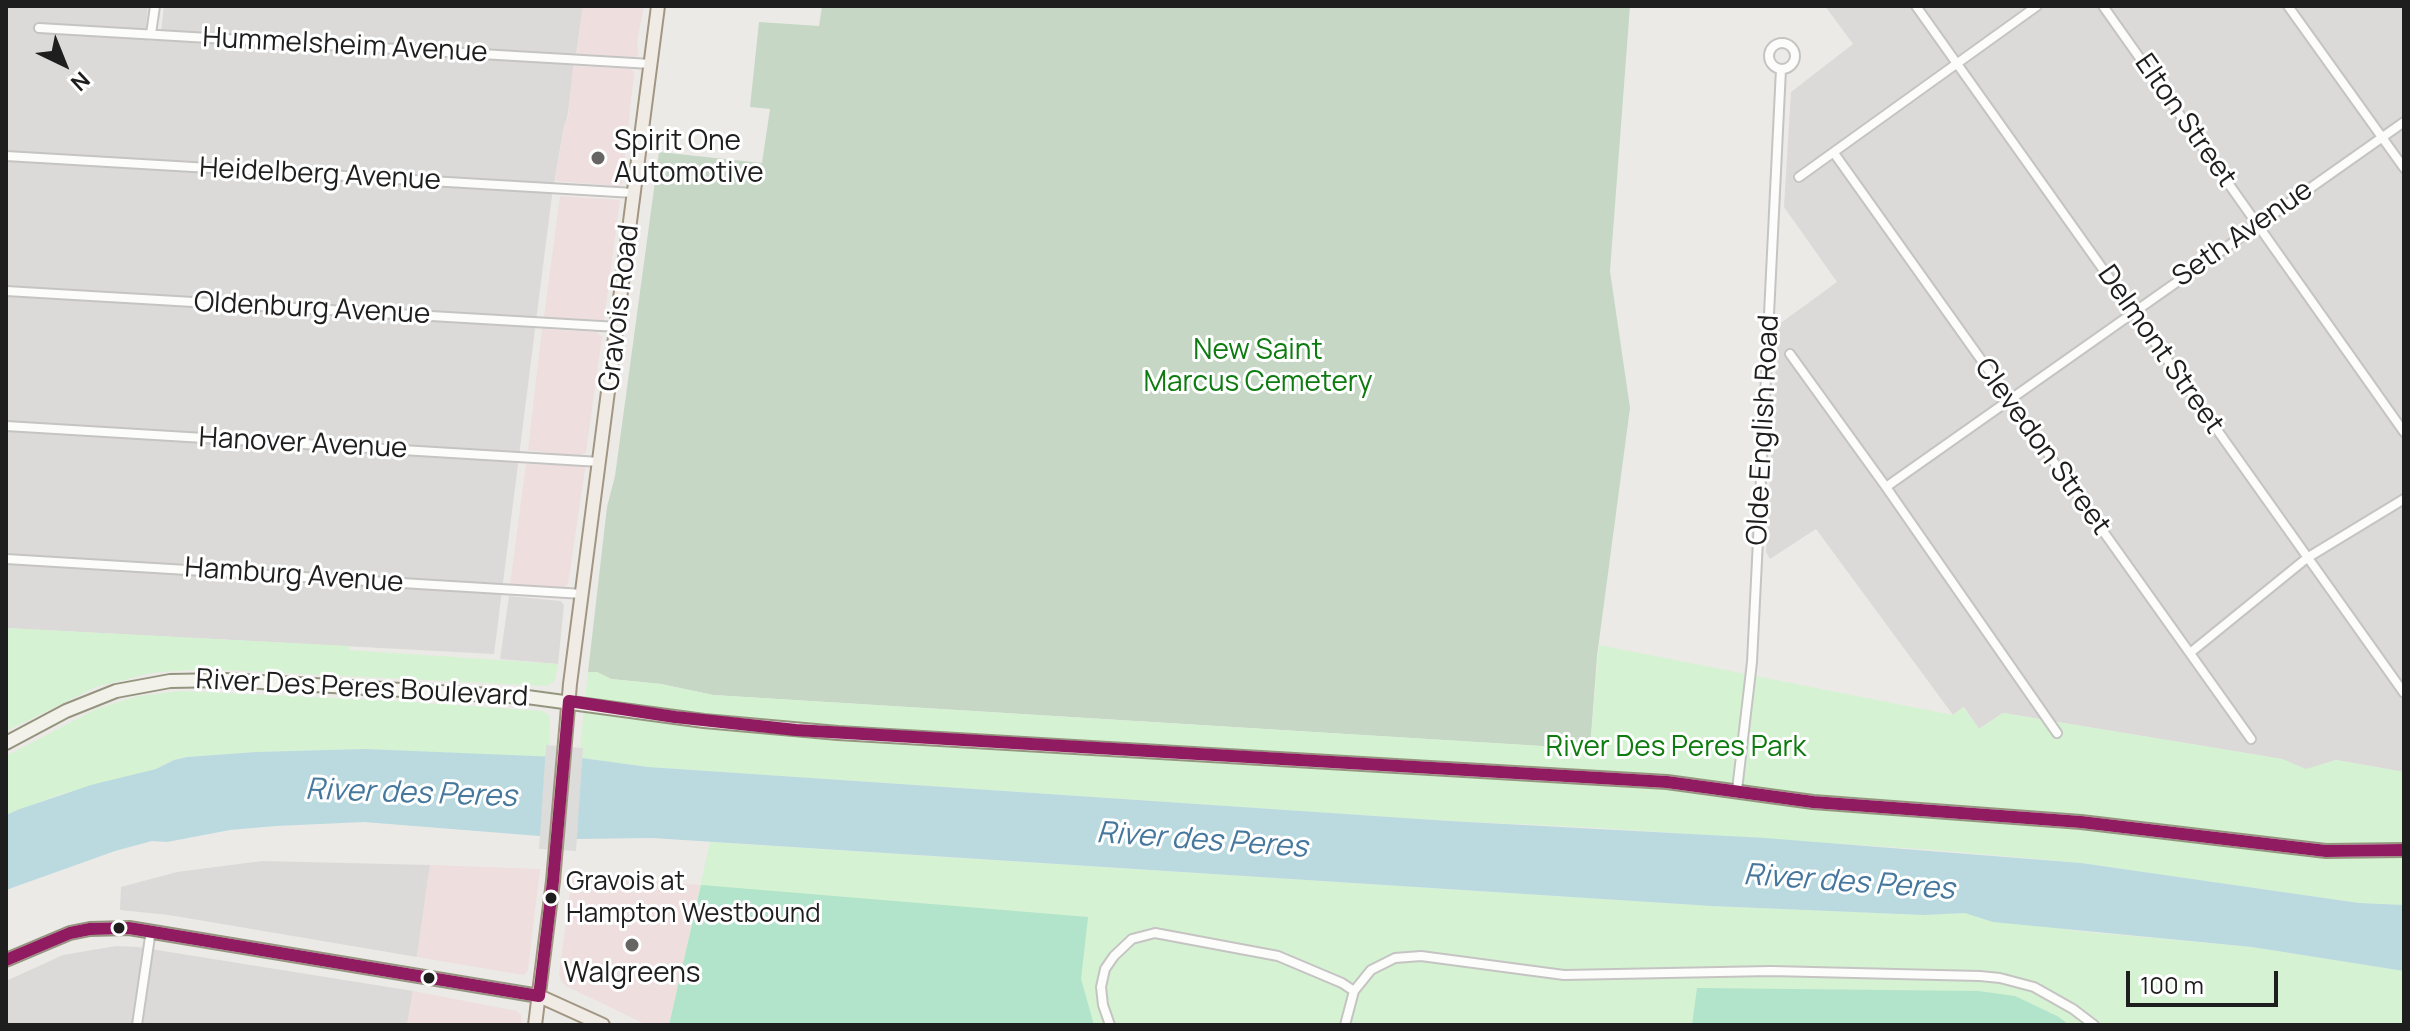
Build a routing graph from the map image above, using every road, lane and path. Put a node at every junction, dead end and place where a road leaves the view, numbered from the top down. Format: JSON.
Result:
{"nodes":[{"id":1,"x":155,"y":6,"type":"edge"},
{"id":2,"x":658,"y":6,"type":"edge"},
{"id":3,"x":1916,"y":6,"type":"edge"},
{"id":4,"x":2037,"y":6,"type":"edge"},
{"id":5,"x":2103,"y":6,"type":"edge"},
{"id":6,"x":2288,"y":6,"type":"edge"},
{"id":7,"x":39,"y":28,"type":"dead end"},
{"id":8,"x":151,"y":34,"type":"junction"},
{"id":9,"x":651,"y":64,"type":"junction"},
{"id":10,"x":1958,"y":65,"type":"junction"},
{"id":11,"x":1781,"y":69,"type":"dead end"},
{"id":12,"x":2404,"y":122,"type":"edge"},
{"id":13,"x":2382,"y":137,"type":"junction"},
{"id":14,"x":1834,"y":153,"type":"junction"},
{"id":15,"x":6,"y":156,"type":"edge"},
{"id":16,"x":2404,"y":168,"type":"edge"},
{"id":17,"x":1799,"y":177,"type":"dead end"},
{"id":18,"x":634,"y":193,"type":"junction"},
{"id":19,"x":2258,"y":224,"type":"junction"},
{"id":20,"x":6,"y":291,"type":"edge"},
{"id":21,"x":2133,"y":311,"type":"junction"},
{"id":22,"x":618,"y":327,"type":"junction"},
{"id":23,"x":1790,"y":354,"type":"dead end"},
{"id":24,"x":2008,"y":400,"type":"junction"},
{"id":25,"x":6,"y":426,"type":"edge"},
{"id":26,"x":2404,"y":432,"type":"edge"},
{"id":27,"x":600,"y":462,"type":"junction"},
{"id":28,"x":1886,"y":487,"type":"junction"},
{"id":29,"x":2404,"y":499,"type":"edge"},
{"id":30,"x":2307,"y":558,"type":"junction"},
{"id":31,"x":6,"y":559,"type":"edge"},
{"id":32,"x":583,"y":594,"type":"junction"},
{"id":33,"x":2190,"y":653,"type":"junction"},
{"id":34,"x":2404,"y":693,"type":"edge"},
{"id":35,"x":569,"y":701,"type":"junction"},
{"id":36,"x":2057,"y":733,"type":"dead end"},
{"id":37,"x":2251,"y":739,"type":"dead end"},
{"id":38,"x":6,"y":743,"type":"edge"},
{"id":39,"x":1737,"y":790,"type":"junction"},
{"id":40,"x":2404,"y":850,"type":"edge"},
{"id":41,"x":151,"y":930,"type":"junction"},
{"id":42,"x":6,"y":960,"type":"edge"},
{"id":43,"x":1354,"y":991,"type":"junction"},
{"id":44,"x":539,"y":996,"type":"junction"},
{"id":45,"x":137,"y":1025,"type":"edge"},
{"id":46,"x":535,"y":1025,"type":"edge"},
{"id":47,"x":603,"y":1025,"type":"edge"},
{"id":48,"x":1110,"y":1025,"type":"edge"},
{"id":49,"x":1345,"y":1025,"type":"edge"},
{"id":50,"x":2094,"y":1025,"type":"edge"}],
"edges":[{"from":1,"to":8,"type":"street"},
{"from":2,"to":9,"type":"main road","name":"Gravois Road"},
{"from":3,"to":10,"type":"street","name":"Delmont Street"},
{"from":4,"to":10,"type":"street"},
{"from":5,"to":19,"type":"street","name":"Elton Street"},
{"from":6,"to":13,"type":"street"},
{"from":7,"to":8,"type":"street","name":"Hummelsheim Avenue"},
{"from":8,"to":9,"type":"street","name":"Hummelsheim Avenue"},
{"from":9,"to":18,"type":"main road","name":"Gravois Road"},
{"from":10,"to":14,"type":"street"},
{"from":10,"to":21,"type":"street","name":"Delmont Street"},
{"from":11,"to":39,"type":"street","name":"Olde English Road"},
{"from":12,"to":13,"type":"street","name":"Seth Avenue"},
{"from":13,"to":16,"type":"street"},
{"from":13,"to":19,"type":"street","name":"Seth Avenue"},
{"from":14,"to":17,"type":"street"},
{"from":14,"to":24,"type":"street","name":"Clevedon Street"},
{"from":15,"to":18,"type":"street","name":"Heidelberg Avenue"},
{"from":18,"to":22,"type":"main road","name":"Gravois Road"},
{"from":19,"to":21,"type":"street","name":"Seth Avenue"},
{"from":19,"to":26,"type":"street","name":"Elton Street"},
{"from":20,"to":22,"type":"street","name":"Oldenburg Avenue"},
{"from":21,"to":24,"type":"street","name":"Seth Avenue"},
{"from":21,"to":30,"type":"street","name":"Delmont Street"},
{"from":22,"to":27,"type":"main road","name":"Gravois Road"},
{"from":23,"to":28,"type":"street"},
{"from":24,"to":28,"type":"street","name":"Seth Avenue"},
{"from":24,"to":33,"type":"street","name":"Clevedon Street"},
{"from":25,"to":27,"type":"street","name":"Hanover Avenue"},
{"from":27,"to":32,"type":"main road","name":"Gravois Road"},
{"from":28,"to":36,"type":"street"},
{"from":29,"to":30,"type":"street"},
{"from":30,"to":33,"type":"street"},
{"from":30,"to":34,"type":"street","name":"Delmont Street"},
{"from":31,"to":32,"type":"street","name":"Hamburg Avenue"},
{"from":32,"to":35,"type":"main road","name":"Gravois Road"},
{"from":33,"to":37,"type":"street","name":"Clevedon Street"},
{"from":35,"to":38,"type":"main road","name":"River Des Peres Boulevard"},
{"from":35,"to":39,"type":"main road","name":"River Des Peres Boulevard"},
{"from":35,"to":44,"type":"main road","name":"Gravois Road"},
{"from":39,"to":40,"type":"main road","name":"River Des Peres Boulevard"},
{"from":41,"to":42,"type":"main road"},
{"from":41,"to":44,"type":"main road"},
{"from":41,"to":45,"type":"street"},
{"from":43,"to":48,"type":"street"},
{"from":43,"to":49,"type":"street"},
{"from":43,"to":50,"type":"street"},
{"from":44,"to":46,"type":"main road","name":"Gravois Road"},
{"from":44,"to":47,"type":"main road"}]}
